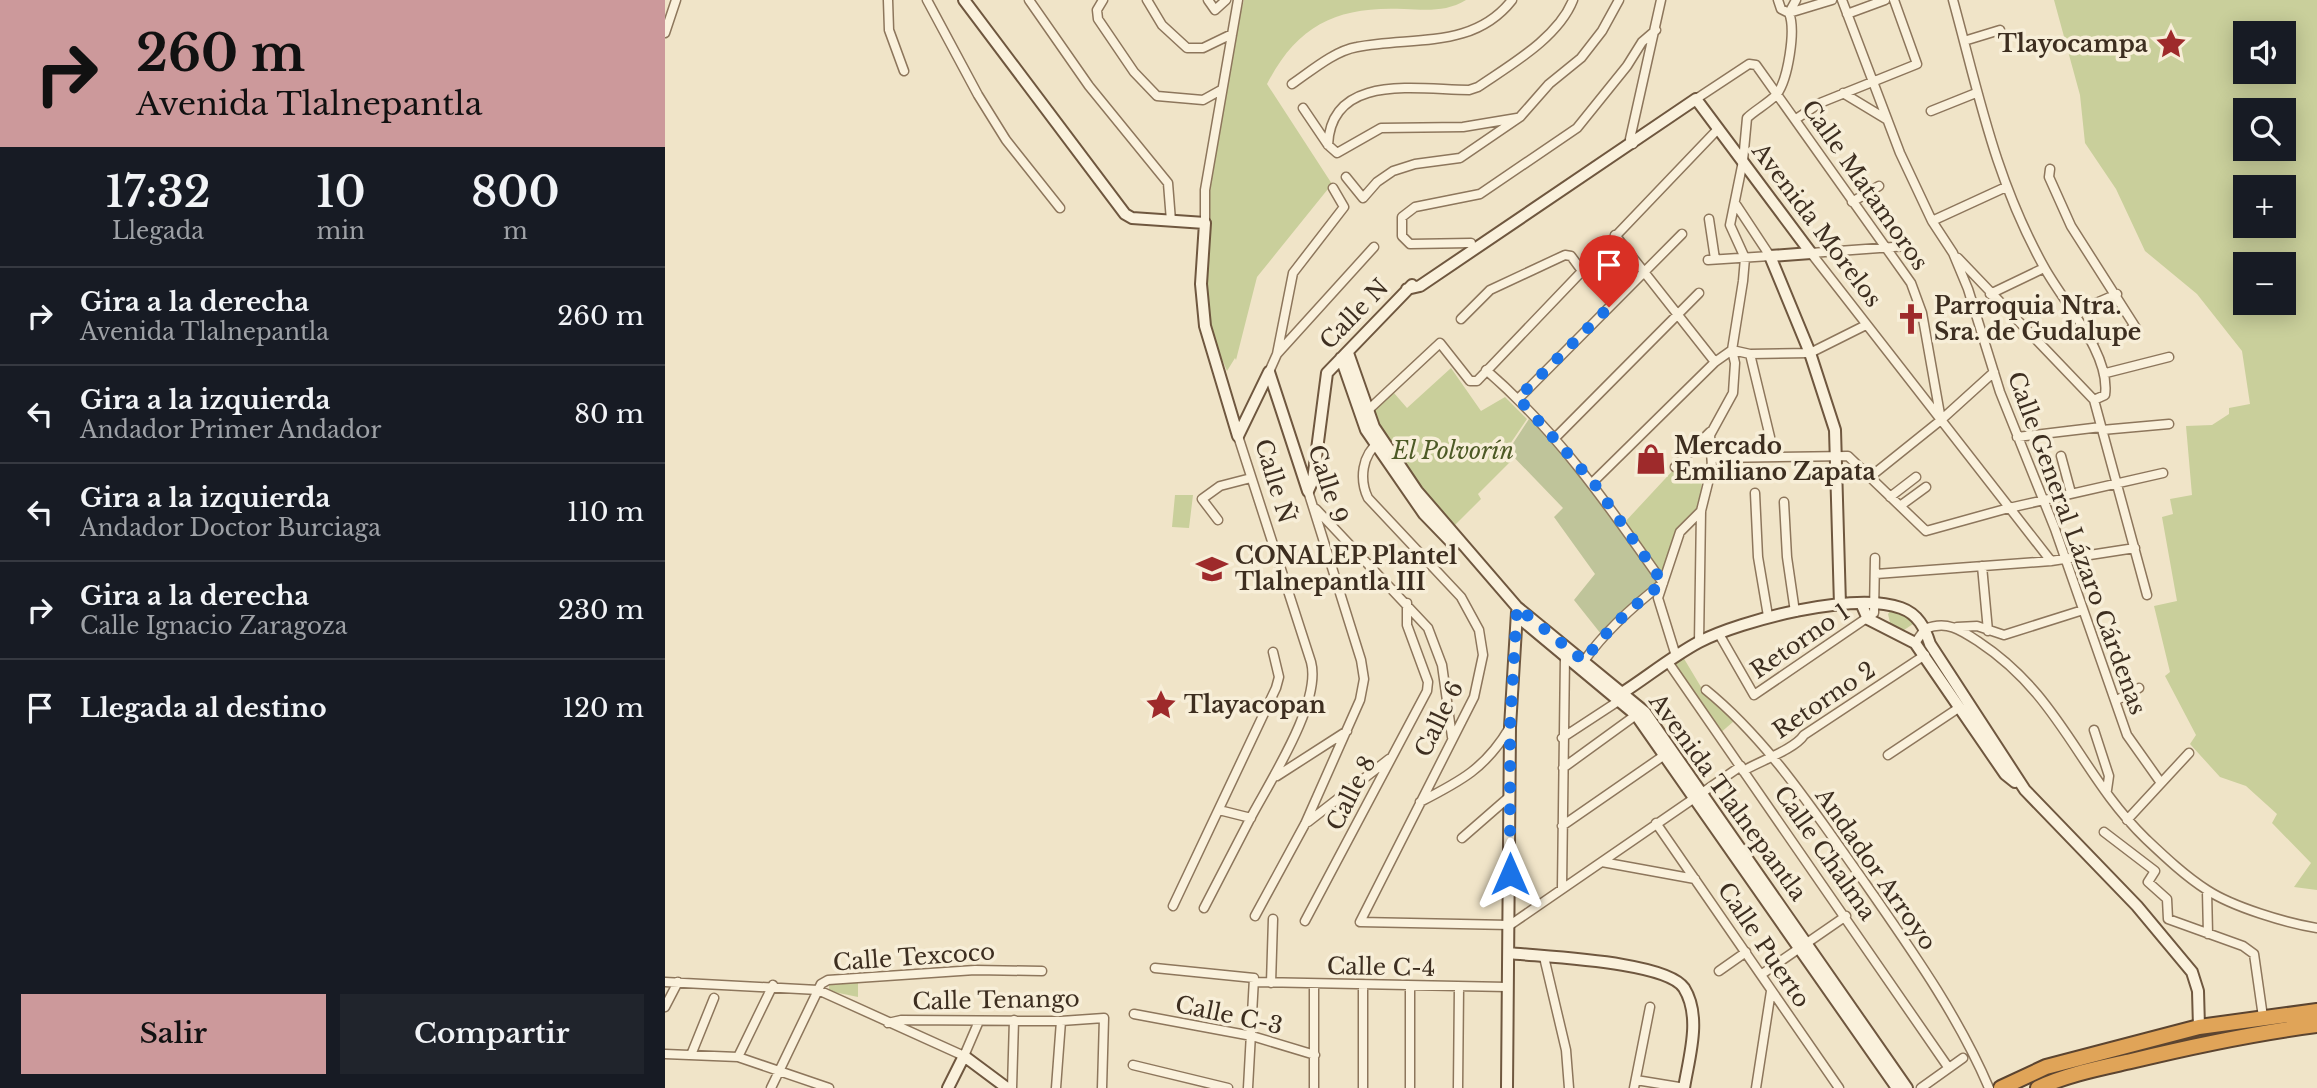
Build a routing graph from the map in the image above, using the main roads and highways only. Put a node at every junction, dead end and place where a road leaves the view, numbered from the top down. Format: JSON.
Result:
{"nodes":[{"id":1,"x":2317,"y":1011,"type":"edge"},
{"id":2,"x":2317,"y":1025,"type":"edge"},
{"id":3,"x":2199,"y":1027,"type":"junction"},
{"id":4,"x":2244,"y":1035,"type":"junction"},
{"id":5,"x":2181,"y":1049,"type":"junction"},
{"id":6,"x":2001,"y":1088,"type":"edge"},
{"id":7,"x":2038,"y":1088,"type":"edge"}],
"edges":[{"from":1,"to":3,"type":"highway"},
{"from":2,"to":4,"type":"highway"},
{"from":3,"to":4,"type":"highway"},
{"from":3,"to":5,"type":"highway"},
{"from":3,"to":6,"type":"highway"},
{"from":4,"to":5,"type":"highway"},
{"from":5,"to":7,"type":"highway"}]}
